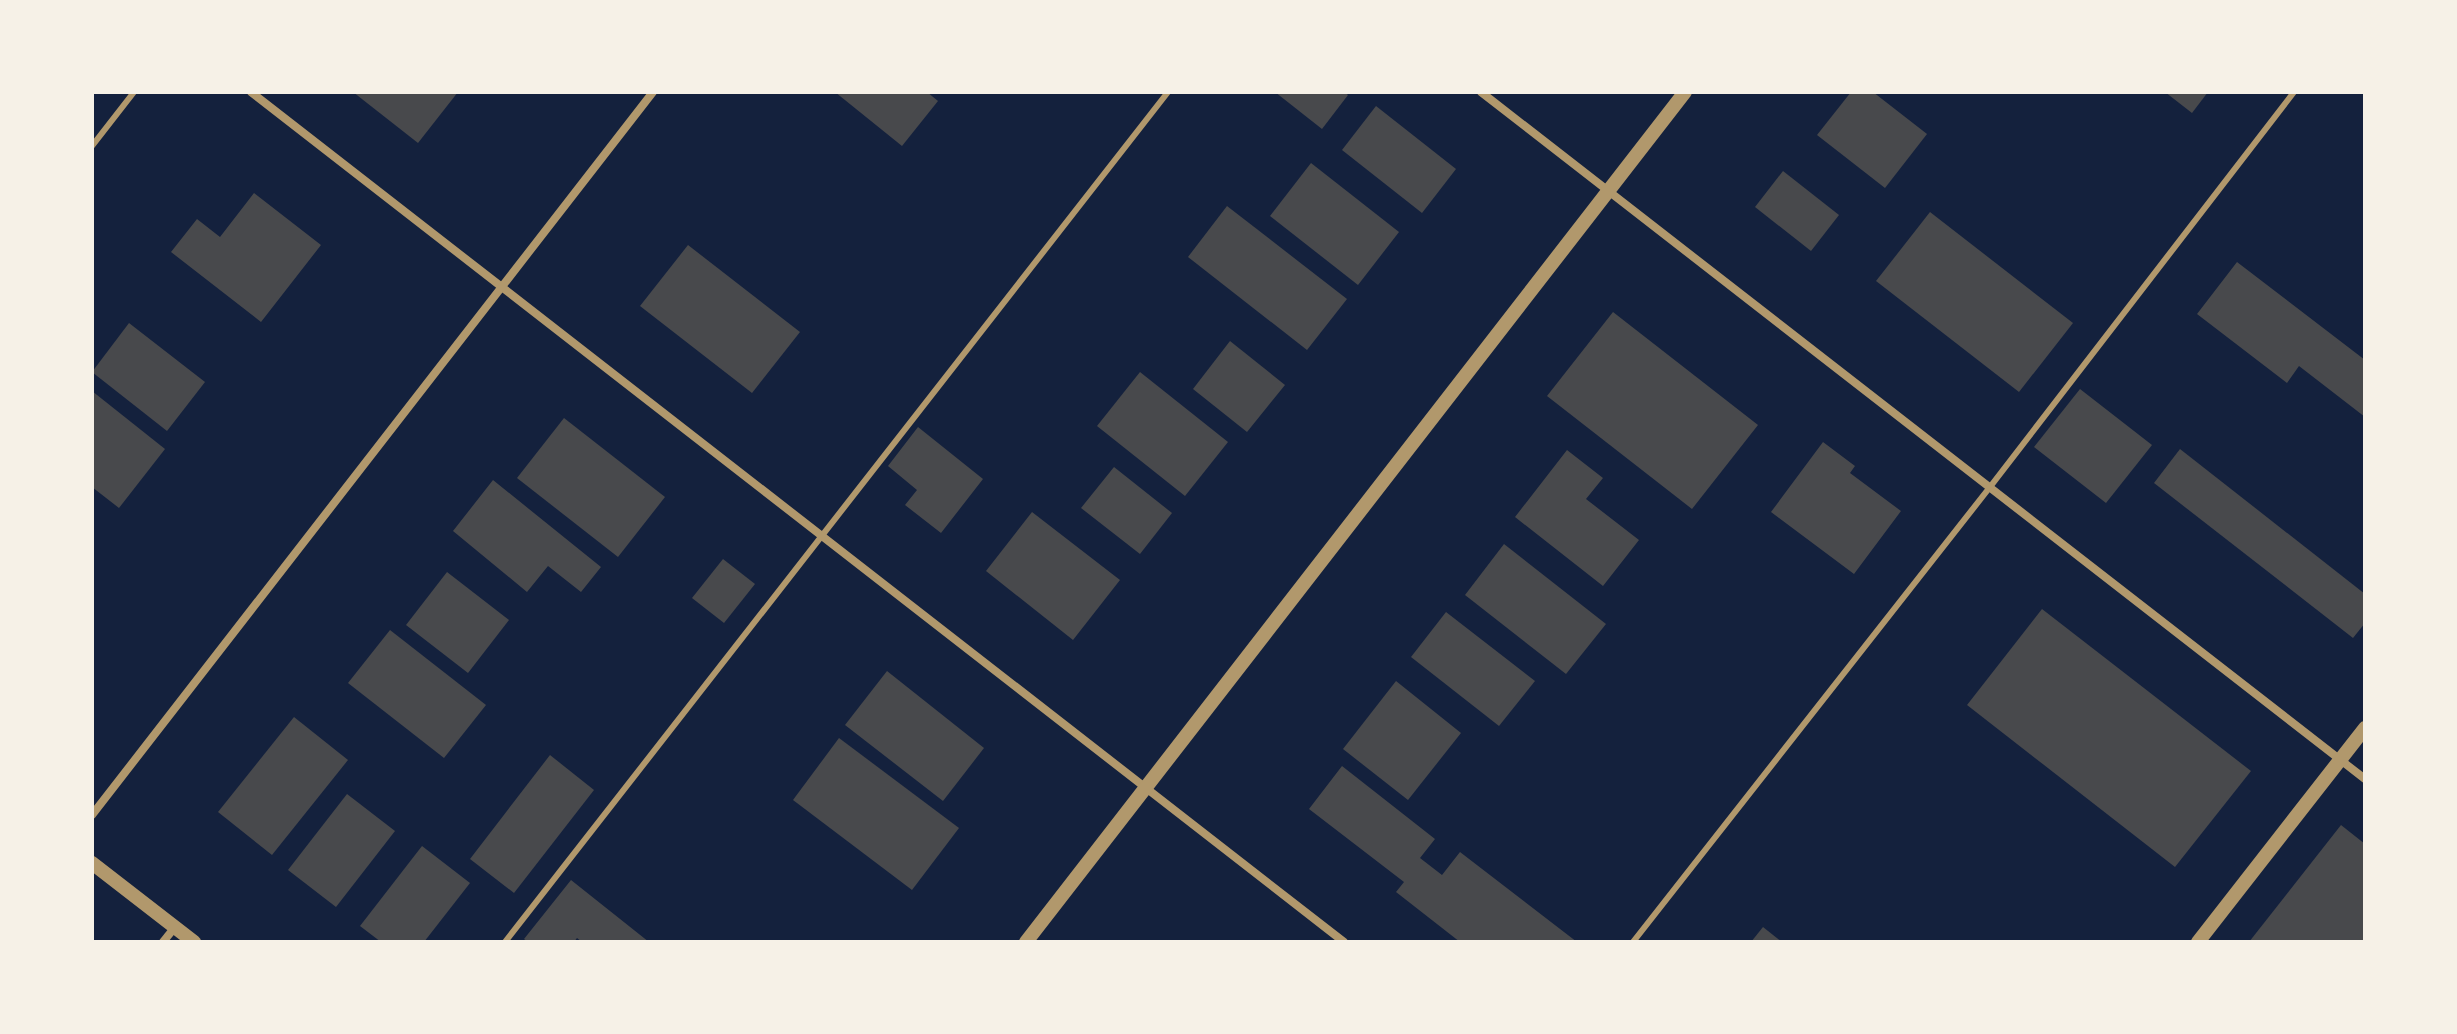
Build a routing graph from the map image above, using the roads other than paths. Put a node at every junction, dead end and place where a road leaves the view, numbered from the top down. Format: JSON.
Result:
{"nodes":[{"id":1,"x":134,"y":92,"type":"edge"},
{"id":2,"x":251,"y":92,"type":"edge"},
{"id":3,"x":653,"y":92,"type":"edge"},
{"id":4,"x":1168,"y":92,"type":"edge"},
{"id":5,"x":1481,"y":92,"type":"edge"},
{"id":6,"x":1685,"y":92,"type":"edge"},
{"id":7,"x":2294,"y":92,"type":"edge"},
{"id":8,"x":92,"y":146,"type":"edge"},
{"id":9,"x":1609,"y":191,"type":"junction"},
{"id":10,"x":501,"y":287,"type":"junction"},
{"id":11,"x":1990,"y":487,"type":"junction"},
{"id":12,"x":822,"y":536,"type":"junction"},
{"id":13,"x":2365,"y":728,"type":"edge"},
{"id":14,"x":2340,"y":760,"type":"junction"},
{"id":15,"x":2365,"y":779,"type":"edge"},
{"id":16,"x":1146,"y":788,"type":"junction"},
{"id":17,"x":92,"y":815,"type":"edge"},
{"id":18,"x":92,"y":863,"type":"edge"},
{"id":19,"x":175,"y":927,"type":"junction"},
{"id":20,"x":163,"y":942,"type":"edge"},
{"id":21,"x":194,"y":942,"type":"edge"},
{"id":22,"x":505,"y":942,"type":"edge"},
{"id":23,"x":1026,"y":942,"type":"edge"},
{"id":24,"x":1344,"y":942,"type":"edge"},
{"id":25,"x":1633,"y":942,"type":"edge"},
{"id":26,"x":2198,"y":942,"type":"edge"}],
"edges":[{"from":1,"to":8,"type":"lane"},
{"from":2,"to":10,"type":"street"},
{"from":3,"to":10,"type":"street"},
{"from":4,"to":12,"type":"lane"},
{"from":5,"to":9,"type":"street"},
{"from":6,"to":9,"type":"street"},
{"from":7,"to":11,"type":"lane"},
{"from":9,"to":11,"type":"street"},
{"from":9,"to":16,"type":"street"},
{"from":10,"to":12,"type":"street"},
{"from":10,"to":17,"type":"street"},
{"from":11,"to":14,"type":"street"},
{"from":11,"to":25,"type":"lane"},
{"from":12,"to":16,"type":"street"},
{"from":12,"to":22,"type":"lane"},
{"from":13,"to":14,"type":"street"},
{"from":14,"to":15,"type":"street"},
{"from":14,"to":26,"type":"street"},
{"from":16,"to":23,"type":"street"},
{"from":16,"to":24,"type":"street"},
{"from":18,"to":19,"type":"street"},
{"from":19,"to":20,"type":"street"},
{"from":19,"to":21,"type":"street"}]}
